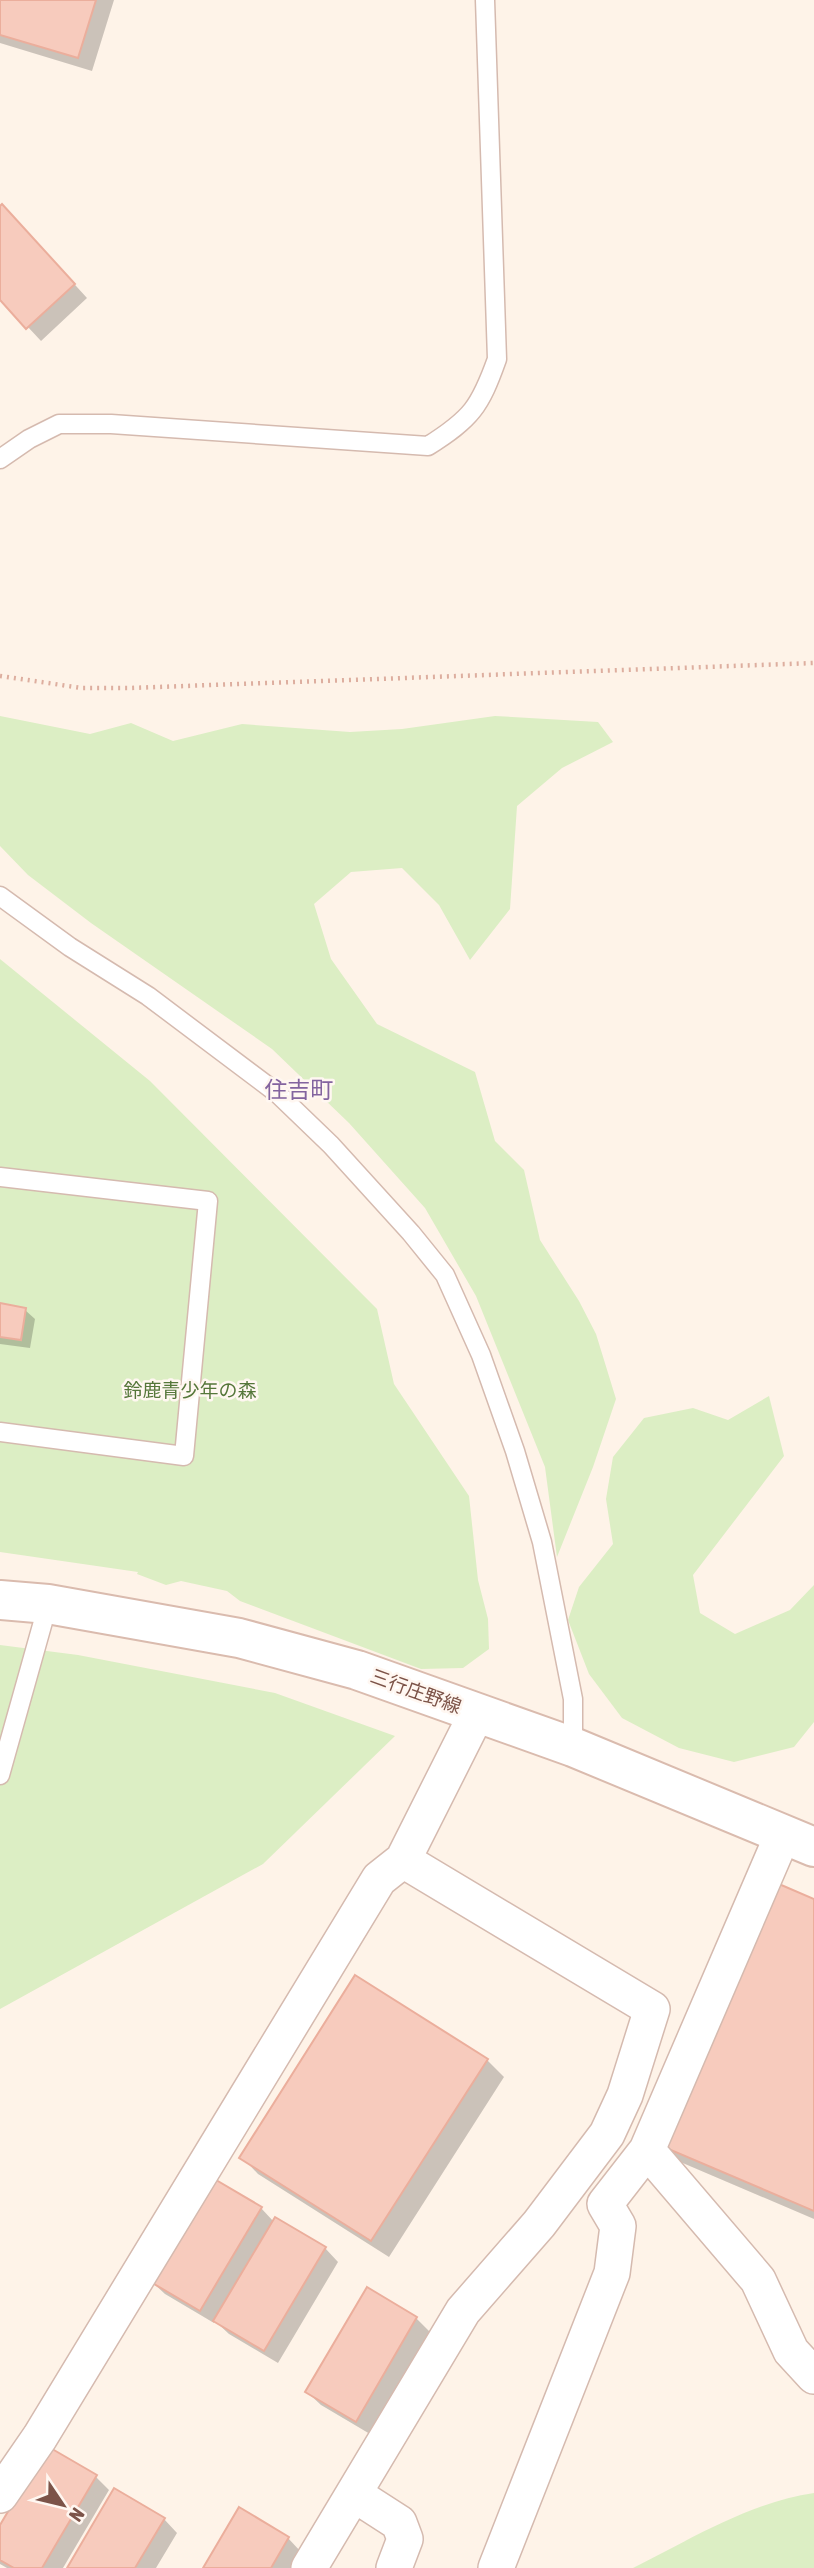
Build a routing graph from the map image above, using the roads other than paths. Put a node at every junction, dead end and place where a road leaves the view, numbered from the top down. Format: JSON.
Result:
{"nodes":[{"id":1,"x":485,"y":0,"type":"edge"},
{"id":2,"x":0,"y":459,"type":"edge"},
{"id":3,"x":0,"y":896,"type":"edge"},
{"id":4,"x":0,"y":1177,"type":"edge"},
{"id":5,"x":0,"y":1432,"type":"edge"},
{"id":6,"x":0,"y":1600,"type":"edge"},
{"id":7,"x":48,"y":1604,"type":"junction"},
{"id":8,"x":477,"y":1713,"type":"junction"},
{"id":9,"x":573,"y":1747,"type":"junction"},
{"id":10,"x":0,"y":1775,"type":"edge"},
{"id":11,"x":798,"y":1841,"type":"edge"},
{"id":12,"x":402,"y":1860,"type":"junction"},
{"id":13,"x":647,"y":2150,"type":"junction"},
{"id":14,"x":569,"y":2184,"type":"junction"},
{"id":15,"x":606,"y":2204,"type":"junction"},
{"id":16,"x":814,"y":2376,"type":"edge"},
{"id":17,"x":354,"y":2494,"type":"junction"},
{"id":18,"x":0,"y":2495,"type":"edge"},
{"id":19,"x":309,"y":2568,"type":"edge"},
{"id":20,"x":394,"y":2568,"type":"edge"},
{"id":21,"x":496,"y":2568,"type":"edge"}],
"edges":[{"from":1,"to":2,"type":"lane"},
{"from":3,"to":9,"type":"lane"},
{"from":4,"to":5,"type":"lane"},
{"from":6,"to":7,"type":"main road","name":"三行庄野線"},
{"from":7,"to":8,"type":"main road","name":"三行庄野線"},
{"from":7,"to":10,"type":"lane"},
{"from":8,"to":9,"type":"main road","name":"三行庄野線"},
{"from":8,"to":12,"type":"street"},
{"from":9,"to":11,"type":"main road","name":"三行庄野線"},
{"from":11,"to":13,"type":"street"},
{"from":12,"to":14,"type":"street"},
{"from":12,"to":18,"type":"street"},
{"from":13,"to":15,"type":"street"},
{"from":13,"to":16,"type":"street"},
{"from":14,"to":15,"type":"street"},
{"from":14,"to":17,"type":"street"},
{"from":15,"to":21,"type":"street"},
{"from":17,"to":19,"type":"street"},
{"from":17,"to":20,"type":"street"}]}
